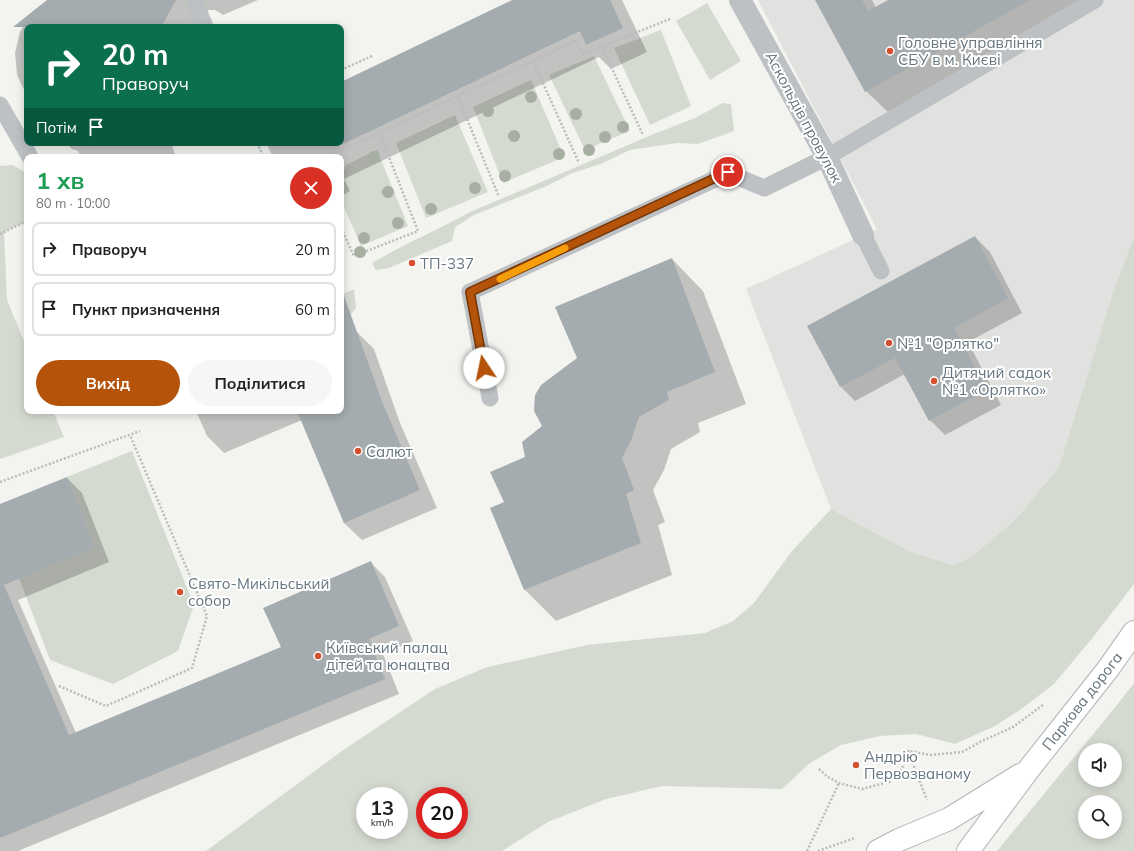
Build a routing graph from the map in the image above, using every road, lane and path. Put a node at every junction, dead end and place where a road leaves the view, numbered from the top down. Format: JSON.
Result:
{"nodes":[{"id":1,"x":740,"y":0,"type":"edge"},
{"id":2,"x":1095,"y":0,"type":"edge"},
{"id":3,"x":195,"y":2,"type":"dead end"},
{"id":4,"x":670,"y":19,"type":"dead end"},
{"id":5,"x":203,"y":24,"type":"edge"},
{"id":6,"x":601,"y":45,"type":"junction"},
{"id":7,"x":372,"y":56,"type":"dead end"},
{"id":8,"x":533,"y":61,"type":"junction"},
{"id":9,"x":344,"y":69,"type":"edge"},
{"id":10,"x":458,"y":97,"type":"junction"},
{"id":11,"x":0,"y":104,"type":"edge"},
{"id":12,"x":380,"y":134,"type":"junction"},
{"id":13,"x":643,"y":135,"type":"dead end"},
{"id":14,"x":28,"y":154,"type":"edge"},
{"id":15,"x":335,"y":154,"type":"edge"},
{"id":16,"x":827,"y":157,"type":"junction"},
{"id":17,"x":579,"y":163,"type":"dead end"},
{"id":18,"x":499,"y":197,"type":"dead end"},
{"id":19,"x":24,"y":222,"type":"edge"},
{"id":20,"x":0,"y":234,"type":"edge"},
{"id":21,"x":344,"y":234,"type":"edge"},
{"id":22,"x":864,"y":235,"type":"joint"},
{"id":23,"x":882,"y":271,"type":"dead end"},
{"id":24,"x":490,"y":398,"type":"dead end"},
{"id":25,"x":140,"y":431,"type":"dead end"},
{"id":26,"x":130,"y":435,"type":"junction"},
{"id":27,"x":0,"y":482,"type":"edge"},
{"id":28,"x":1134,"y":632,"type":"edge"},
{"id":29,"x":60,"y":686,"type":"dead end"},
{"id":30,"x":1048,"y":702,"type":"dead end"},
{"id":31,"x":908,"y":751,"type":"junction"},
{"id":32,"x":819,"y":769,"type":"dead end"},
{"id":33,"x":1029,"y":769,"type":"junction"},
{"id":34,"x":840,"y":783,"type":"junction"},
{"id":35,"x":929,"y":803,"type":"dead end"},
{"id":36,"x":807,"y":851,"type":"edge"},
{"id":37,"x":878,"y":851,"type":"edge"},
{"id":38,"x":968,"y":851,"type":"edge"}],
"edges":[{"from":1,"to":16,"type":"street","name":"Аскольдів провулок"},
{"from":2,"to":16,"type":"lane"},
{"from":3,"to":5,"type":"lane"},
{"from":4,"to":6,"type":"path"},
{"from":6,"to":8,"type":"path"},
{"from":6,"to":13,"type":"path"},
{"from":7,"to":9,"type":"path"},
{"from":8,"to":10,"type":"path"},
{"from":8,"to":17,"type":"path"},
{"from":10,"to":12,"type":"path"},
{"from":10,"to":18,"type":"path"},
{"from":11,"to":14,"type":"lane"},
{"from":12,"to":15,"type":"path"},
{"from":12,"to":21,"type":"path"},
{"from":16,"to":22,"type":"street","name":"Аскольдів провулок"},
{"from":16,"to":24,"type":"lane"},
{"from":19,"to":20,"type":"path"},
{"from":22,"to":23,"type":"lane"},
{"from":25,"to":26,"type":"path"},
{"from":26,"to":27,"type":"path"},
{"from":26,"to":29,"type":"path"},
{"from":28,"to":33,"type":"main road","name":"Паркова дорога"},
{"from":30,"to":31,"type":"path"},
{"from":31,"to":34,"type":"path"},
{"from":31,"to":35,"type":"path"},
{"from":32,"to":34,"type":"path"},
{"from":33,"to":37,"type":"main road"},
{"from":33,"to":38,"type":"main road","name":"Паркова дорога"},
{"from":34,"to":36,"type":"path"}]}
